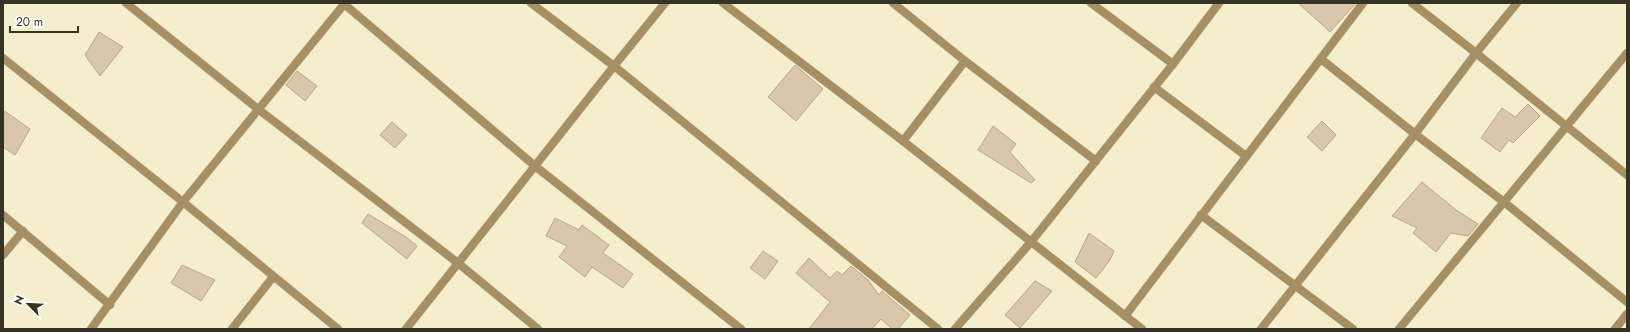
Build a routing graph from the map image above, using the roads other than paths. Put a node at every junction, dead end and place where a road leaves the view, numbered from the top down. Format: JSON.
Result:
{"nodes":[{"id":1,"x":126,"y":3,"type":"edge"},
{"id":2,"x":344,"y":3,"type":"edge"},
{"id":3,"x":531,"y":3,"type":"edge"},
{"id":4,"x":665,"y":3,"type":"edge"},
{"id":5,"x":723,"y":3,"type":"edge"},
{"id":6,"x":893,"y":3,"type":"edge"},
{"id":7,"x":1091,"y":3,"type":"edge"},
{"id":8,"x":1219,"y":3,"type":"edge"},
{"id":9,"x":1363,"y":3,"type":"edge"},
{"id":10,"x":1412,"y":3,"type":"edge"},
{"id":11,"x":1517,"y":3,"type":"edge"},
{"id":12,"x":1476,"y":53,"type":"junction"},
{"id":13,"x":1627,"y":53,"type":"edge"},
{"id":14,"x":3,"y":58,"type":"edge"},
{"id":15,"x":1321,"y":59,"type":"junction"},
{"id":16,"x":965,"y":61,"type":"junction"},
{"id":17,"x":1173,"y":64,"type":"junction"},
{"id":18,"x":614,"y":66,"type":"junction"},
{"id":19,"x":1154,"y":87,"type":"junction"},
{"id":20,"x":258,"y":109,"type":"junction"},
{"id":21,"x":1566,"y":126,"type":"junction"},
{"id":22,"x":1415,"y":134,"type":"junction"},
{"id":23,"x":903,"y":141,"type":"junction"},
{"id":24,"x":1246,"y":156,"type":"junction"},
{"id":25,"x":1096,"y":161,"type":"junction"},
{"id":26,"x":535,"y":166,"type":"junction"},
{"id":27,"x":1627,"y":175,"type":"edge"},
{"id":28,"x":183,"y":202,"type":"junction"},
{"id":29,"x":1504,"y":202,"type":"junction"},
{"id":30,"x":3,"y":215,"type":"edge"},
{"id":31,"x":1201,"y":215,"type":"junction"},
{"id":32,"x":23,"y":231,"type":"junction"},
{"id":33,"x":1031,"y":242,"type":"junction"},
{"id":34,"x":3,"y":255,"type":"edge"},
{"id":35,"x":458,"y":264,"type":"junction"},
{"id":36,"x":273,"y":277,"type":"junction"},
{"id":37,"x":1295,"y":285,"type":"junction"},
{"id":38,"x":1627,"y":302,"type":"edge"},
{"id":39,"x":110,"y":305,"type":"junction"},
{"id":40,"x":1627,"y":314,"type":"edge"},
{"id":41,"x":1125,"y":316,"type":"junction"},
{"id":42,"x":91,"y":329,"type":"edge"},
{"id":43,"x":232,"y":329,"type":"edge"},
{"id":44,"x":338,"y":329,"type":"edge"},
{"id":45,"x":406,"y":329,"type":"edge"},
{"id":46,"x":538,"y":329,"type":"edge"},
{"id":47,"x":741,"y":329,"type":"edge"},
{"id":48,"x":938,"y":329,"type":"edge"},
{"id":49,"x":955,"y":329,"type":"edge"},
{"id":50,"x":1142,"y":329,"type":"edge"},
{"id":51,"x":1261,"y":329,"type":"edge"},
{"id":52,"x":1353,"y":329,"type":"edge"},
{"id":53,"x":1399,"y":329,"type":"edge"},
{"id":54,"x":1616,"y":329,"type":"edge"}],
"edges":[{"from":1,"to":20,"type":"street"},
{"from":2,"to":20,"type":"street"},
{"from":2,"to":26,"type":"street"},
{"from":3,"to":18,"type":"street"},
{"from":4,"to":18,"type":"street"},
{"from":5,"to":23,"type":"street"},
{"from":6,"to":16,"type":"street"},
{"from":7,"to":17,"type":"street"},
{"from":8,"to":17,"type":"street"},
{"from":9,"to":15,"type":"street"},
{"from":10,"to":12,"type":"street"},
{"from":11,"to":12,"type":"street"},
{"from":12,"to":21,"type":"street"},
{"from":12,"to":22,"type":"street"},
{"from":13,"to":21,"type":"street"},
{"from":14,"to":28,"type":"street"},
{"from":15,"to":22,"type":"street"},
{"from":15,"to":24,"type":"street"},
{"from":16,"to":23,"type":"street"},
{"from":16,"to":25,"type":"street"},
{"from":17,"to":19,"type":"street"},
{"from":18,"to":26,"type":"street"},
{"from":18,"to":48,"type":"street"},
{"from":19,"to":24,"type":"street"},
{"from":19,"to":25,"type":"street"},
{"from":20,"to":28,"type":"street"},
{"from":20,"to":35,"type":"street"},
{"from":21,"to":27,"type":"street"},
{"from":21,"to":29,"type":"street"},
{"from":22,"to":29,"type":"street"},
{"from":22,"to":37,"type":"street"},
{"from":23,"to":33,"type":"street"},
{"from":24,"to":31,"type":"street"},
{"from":25,"to":33,"type":"street"},
{"from":26,"to":35,"type":"street"},
{"from":26,"to":47,"type":"street"},
{"from":28,"to":36,"type":"street"},
{"from":28,"to":39,"type":"street"},
{"from":29,"to":38,"type":"street"},
{"from":29,"to":53,"type":"street"},
{"from":30,"to":32,"type":"street"},
{"from":31,"to":37,"type":"street"},
{"from":31,"to":41,"type":"street"},
{"from":32,"to":34,"type":"street"},
{"from":32,"to":39,"type":"street"},
{"from":33,"to":41,"type":"street"},
{"from":33,"to":49,"type":"street"},
{"from":35,"to":45,"type":"street"},
{"from":35,"to":46,"type":"street"},
{"from":36,"to":43,"type":"street"},
{"from":36,"to":44,"type":"street"},
{"from":37,"to":51,"type":"street"},
{"from":37,"to":52,"type":"street"},
{"from":39,"to":42,"type":"street"},
{"from":40,"to":54,"type":"street"},
{"from":41,"to":50,"type":"street"}]}
